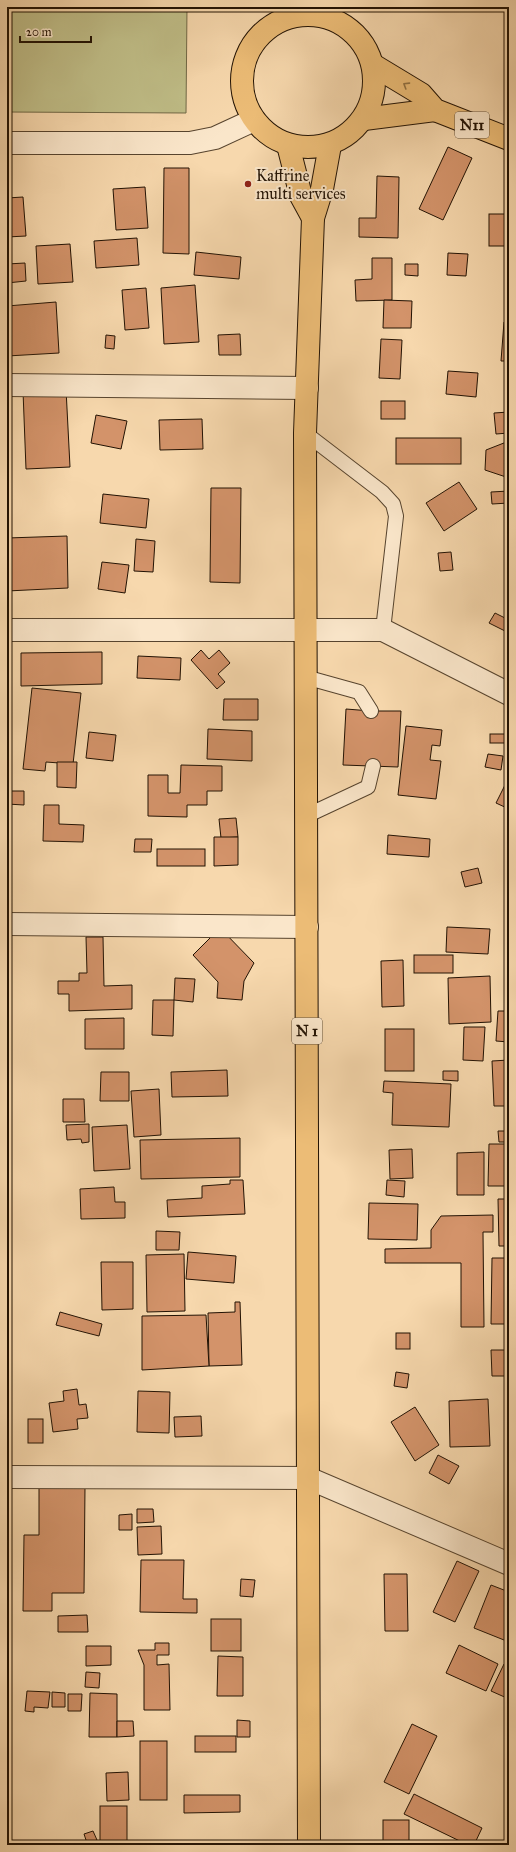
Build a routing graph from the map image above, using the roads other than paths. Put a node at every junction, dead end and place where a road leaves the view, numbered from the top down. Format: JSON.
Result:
{"nodes":[{"id":1,"x":289,"y":12,"type":"edge"},
{"id":2,"x":344,"y":17,"type":"edge"},
{"id":3,"x":373,"y":65,"type":"junction"},
{"id":4,"x":435,"y":110,"type":"junction"},
{"id":5,"x":364,"y":119,"type":"junction"},
{"id":6,"x":254,"y":120,"type":"junction"},
{"id":7,"x":509,"y":139,"type":"edge"},
{"id":8,"x":7,"y":143,"type":"edge"},
{"id":9,"x":330,"y":144,"type":"junction"},
{"id":10,"x":288,"y":145,"type":"junction"},
{"id":11,"x":313,"y":218,"type":"junction"},
{"id":12,"x":7,"y":385,"type":"edge"},
{"id":13,"x":307,"y":388,"type":"junction"},
{"id":14,"x":305,"y":433,"type":"junction"},
{"id":15,"x":7,"y":630,"type":"edge"},
{"id":16,"x":305,"y":630,"type":"junction"},
{"id":17,"x":383,"y":630,"type":"junction"},
{"id":18,"x":305,"y":677,"type":"junction"},
{"id":19,"x":509,"y":694,"type":"edge"},
{"id":20,"x":371,"y":711,"type":"dead end"},
{"id":21,"x":373,"y":766,"type":"dead end"},
{"id":22,"x":306,"y":816,"type":"junction"},
{"id":23,"x":7,"y":924,"type":"edge"},
{"id":24,"x":307,"y":927,"type":"junction"},
{"id":25,"x":7,"y":1477,"type":"edge"},
{"id":26,"x":308,"y":1478,"type":"junction"},
{"id":27,"x":509,"y":1564,"type":"edge"},
{"id":28,"x":309,"y":1845,"type":"edge"}],
"edges":[{"from":1,"to":2,"type":"main road"},
{"from":1,"to":6,"type":"main road"},
{"from":2,"to":3,"type":"main road"},
{"from":4,"to":3,"type":"main road","one_way":true},
{"from":3,"to":5,"type":"main road"},
{"from":4,"to":5,"type":"main road"},
{"from":4,"to":7,"type":"main road","number":"N11"},
{"from":5,"to":9,"type":"main road"},
{"from":6,"to":8,"type":"street"},
{"from":6,"to":10,"type":"main road"},
{"from":9,"to":10,"type":"main road"},
{"from":9,"to":11,"type":"main road","number":"N 1"},
{"from":10,"to":11,"type":"main road"},
{"from":11,"to":13,"type":"main road","number":"N 1"},
{"from":12,"to":13,"type":"street"},
{"from":13,"to":14,"type":"main road","number":"N 1"},
{"from":14,"to":16,"type":"main road","number":"N 1"},
{"from":14,"to":17,"type":"lane"},
{"from":15,"to":16,"type":"street"},
{"from":16,"to":17,"type":"street"},
{"from":16,"to":18,"type":"main road","number":"N 1"},
{"from":17,"to":19,"type":"street"},
{"from":18,"to":20,"type":"lane"},
{"from":18,"to":22,"type":"main road","number":"N 1"},
{"from":21,"to":22,"type":"lane"},
{"from":22,"to":24,"type":"main road","number":"N 1"},
{"from":23,"to":24,"type":"street"},
{"from":24,"to":26,"type":"main road","number":"N 1"},
{"from":25,"to":26,"type":"street"},
{"from":26,"to":27,"type":"street"},
{"from":26,"to":28,"type":"main road","number":"N 1"}]}
